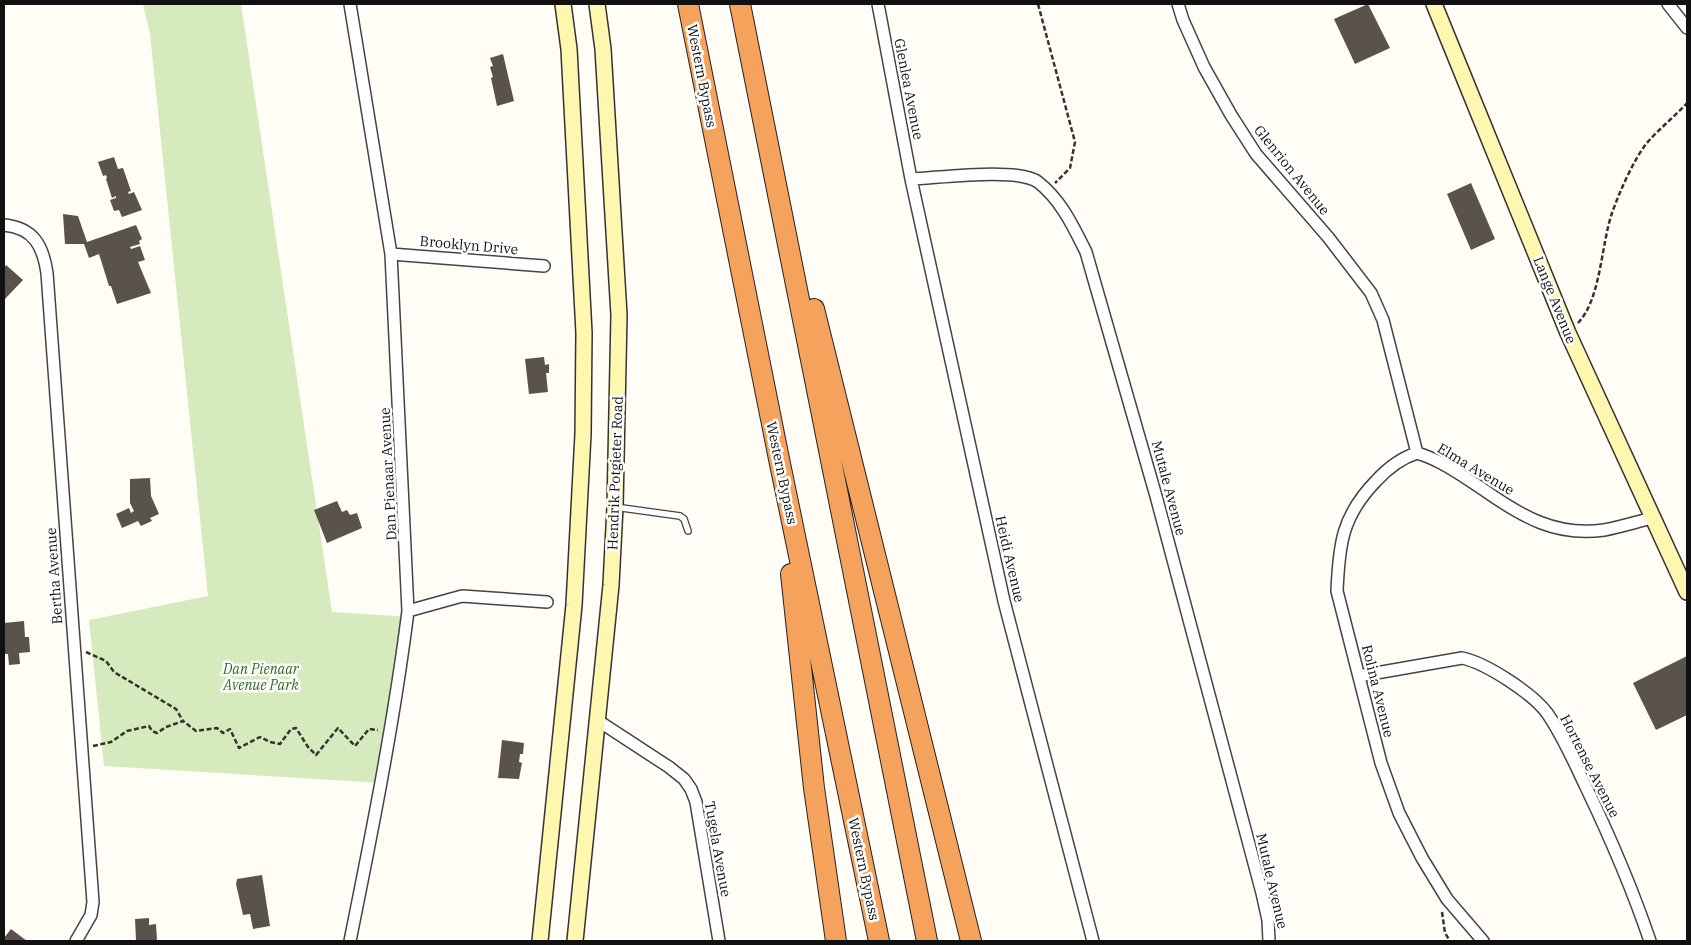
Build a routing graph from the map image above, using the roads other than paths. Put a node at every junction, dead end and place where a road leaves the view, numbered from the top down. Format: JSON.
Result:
{"nodes":[{"id":1,"x":350,"y":4,"type":"edge"},
{"id":2,"x":563,"y":4,"type":"edge"},
{"id":3,"x":597,"y":4,"type":"edge"},
{"id":4,"x":688,"y":4,"type":"edge"},
{"id":5,"x":740,"y":4,"type":"edge"},
{"id":6,"x":878,"y":4,"type":"edge"},
{"id":7,"x":1178,"y":4,"type":"edge"},
{"id":8,"x":1434,"y":4,"type":"edge"},
{"id":9,"x":1668,"y":4,"type":"edge"},
{"id":10,"x":1687,"y":28,"type":"edge"},
{"id":11,"x":760,"y":99,"type":"junction"},
{"id":12,"x":911,"y":179,"type":"junction"},
{"id":13,"x":5,"y":226,"type":"edge"},
{"id":14,"x":391,"y":254,"type":"junction"},
{"id":15,"x":544,"y":266,"type":"dead end"},
{"id":16,"x":1383,"y":320,"type":"joint"},
{"id":17,"x":1417,"y":453,"type":"junction"},
{"id":18,"x":779,"y":459,"type":"junction"},
{"id":19,"x":615,"y":507,"type":"junction"},
{"id":20,"x":1652,"y":518,"type":"junction"},
{"id":21,"x":688,"y":531,"type":"dead end"},
{"id":22,"x":1687,"y":592,"type":"edge"},
{"id":23,"x":547,"y":602,"type":"dead end"},
{"id":24,"x":408,"y":611,"type":"junction"},
{"id":25,"x":1359,"y":676,"type":"junction"},
{"id":26,"x":597,"y":720,"type":"junction"},
{"id":27,"x":76,"y":941,"type":"edge"},
{"id":28,"x":350,"y":941,"type":"edge"},
{"id":29,"x":540,"y":941,"type":"edge"},
{"id":30,"x":575,"y":941,"type":"edge"},
{"id":31,"x":719,"y":941,"type":"edge"},
{"id":32,"x":836,"y":941,"type":"edge"},
{"id":33,"x":878,"y":941,"type":"edge"},
{"id":34,"x":926,"y":941,"type":"edge"},
{"id":35,"x":971,"y":941,"type":"edge"},
{"id":36,"x":1093,"y":941,"type":"edge"},
{"id":37,"x":1270,"y":941,"type":"edge"},
{"id":38,"x":1483,"y":941,"type":"edge"},
{"id":39,"x":1650,"y":941,"type":"edge"}],
"edges":[{"from":1,"to":14,"type":"street","name":"Dan Pienaar Avenue"},
{"from":2,"to":29,"type":"main road"},
{"from":3,"to":19,"type":"main road","name":"Hendrik Potgieter Road"},
{"from":4,"to":18,"type":"highway","name":"Western Bypass"},
{"from":5,"to":11,"type":"highway"},
{"from":6,"to":12,"type":"street","name":"Glenlea Avenue"},
{"from":7,"to":16,"type":"street","name":"Glenrion Avenue"},
{"from":8,"to":20,"type":"main road","name":"Lange Avenue"},
{"from":9,"to":10,"type":"street"},
{"from":11,"to":34,"type":"highway"},
{"from":11,"to":35,"type":"highway"},
{"from":12,"to":36,"type":"street","name":"Heidi Avenue"},
{"from":12,"to":37,"type":"street","name":"Mutale Avenue"},
{"from":13,"to":27,"type":"street","name":"Bertha Avenue"},
{"from":14,"to":15,"type":"street","name":"Brooklyn Drive"},
{"from":14,"to":24,"type":"street","name":"Dan Pienaar Avenue"},
{"from":16,"to":17,"type":"street","name":"Elma Avenue"},
{"from":17,"to":20,"type":"street","name":"Elma Avenue"},
{"from":17,"to":25,"type":"street","name":"Rolina Avenue"},
{"from":18,"to":32,"type":"highway"},
{"from":18,"to":33,"type":"highway","name":"Western Bypass"},
{"from":19,"to":21,"type":"lane"},
{"from":19,"to":26,"type":"main road","name":"Hendrik Potgieter Road"},
{"from":20,"to":22,"type":"main road","name":"Lange Avenue"},
{"from":23,"to":24,"type":"street"},
{"from":24,"to":28,"type":"street","name":"Dan Pienaar Avenue"},
{"from":25,"to":38,"type":"street","name":"Rolina Avenue"},
{"from":25,"to":39,"type":"street","name":"Hortense Avenue"},
{"from":26,"to":30,"type":"main road","name":"Hendrik Potgieter Road"},
{"from":26,"to":31,"type":"street","name":"Tugela Avenue"}]}
